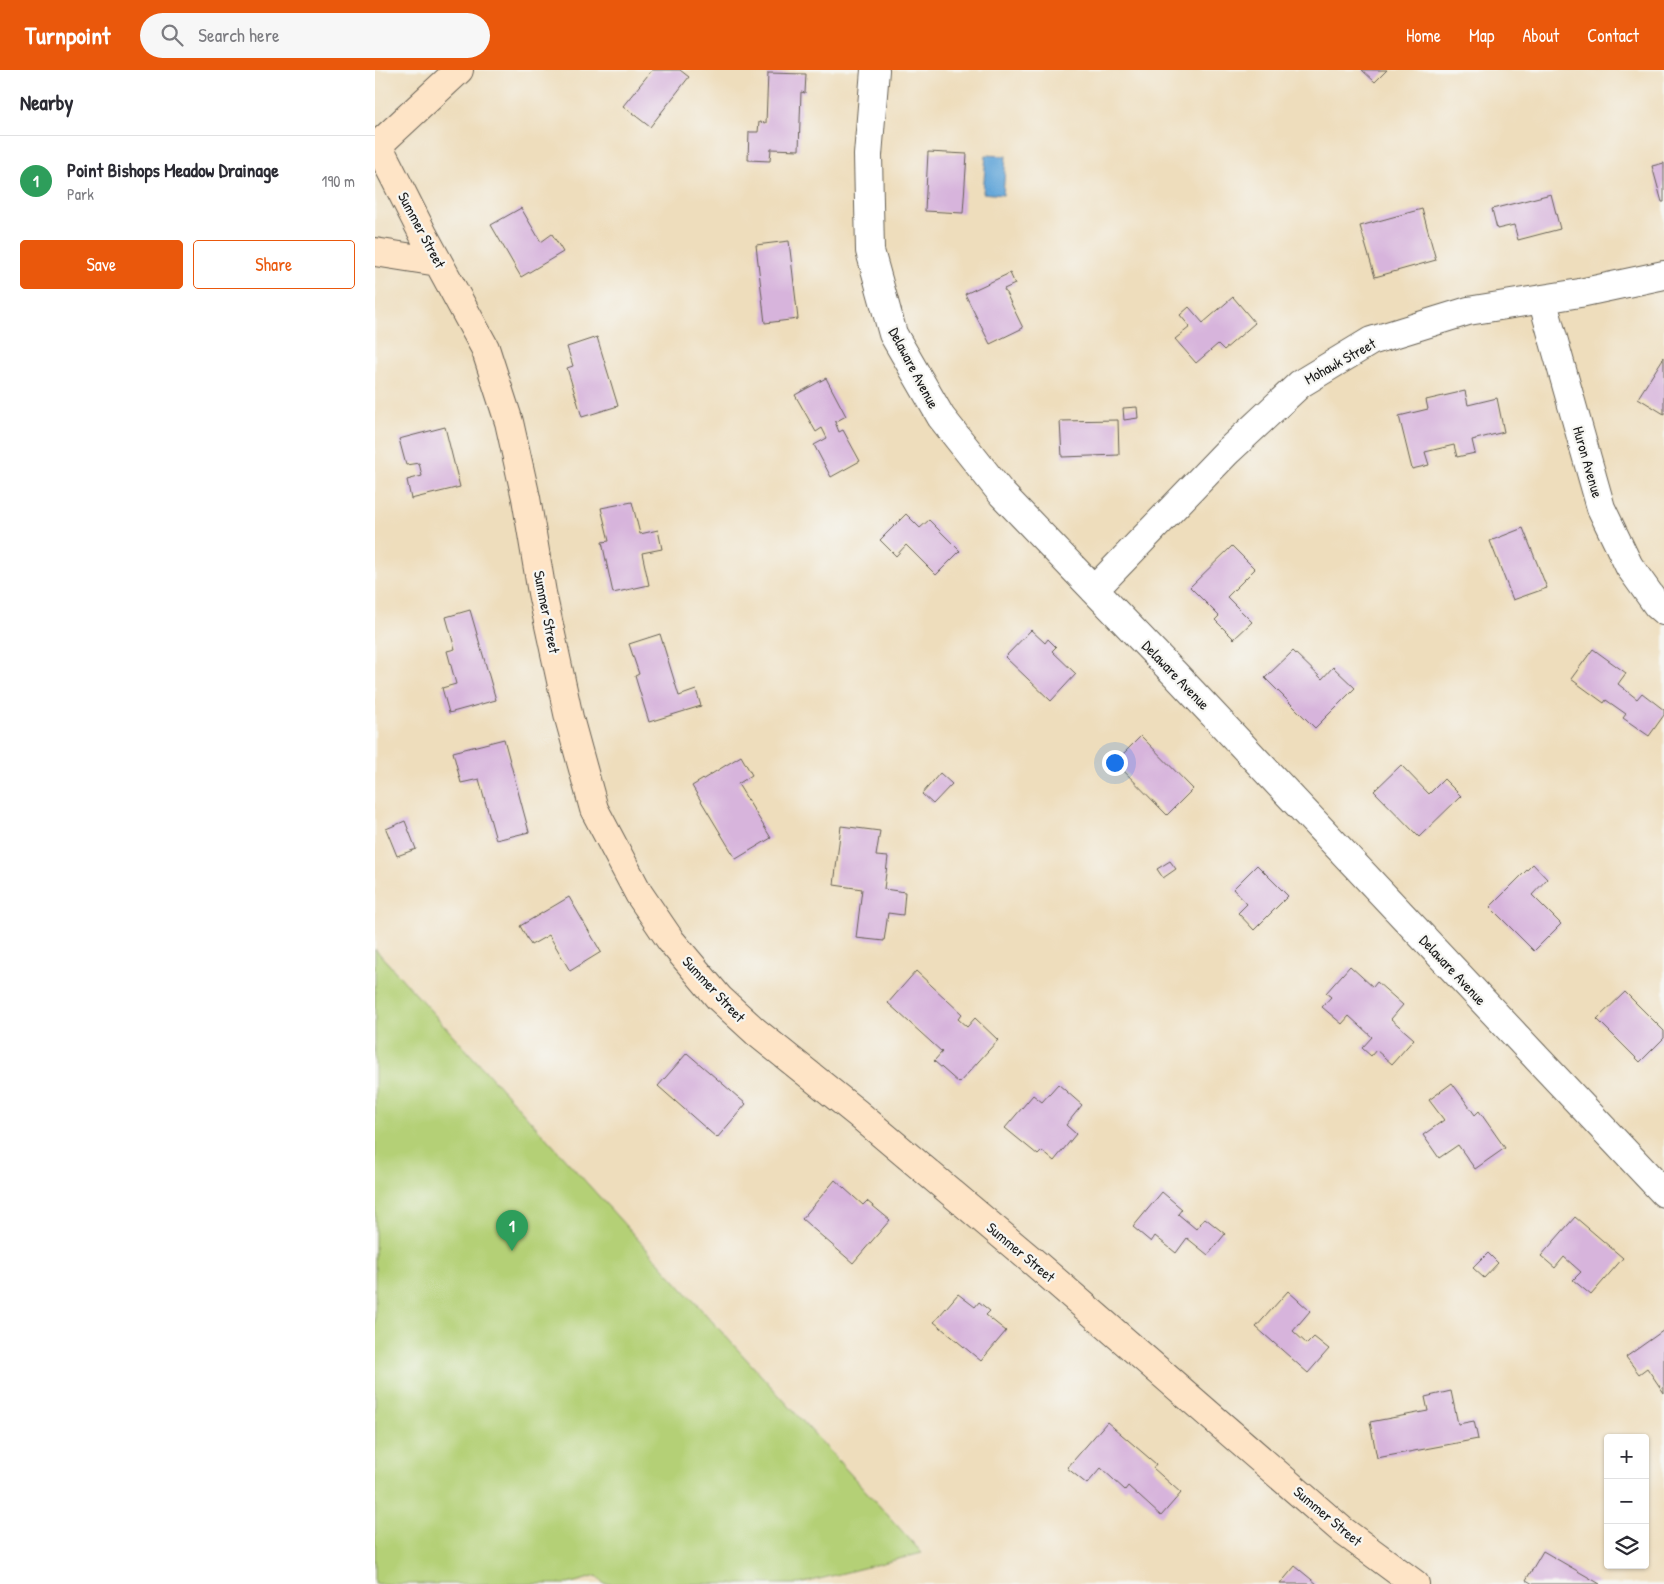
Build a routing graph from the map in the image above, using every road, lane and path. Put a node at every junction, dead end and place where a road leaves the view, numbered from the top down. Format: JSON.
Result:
{"nodes":[{"id":1,"x":459,"y":70,"type":"edge"},
{"id":2,"x":875,"y":70,"type":"edge"},
{"id":3,"x":376,"y":145,"type":"edge"},
{"id":4,"x":375,"y":252,"type":"edge"},
{"id":5,"x":438,"y":262,"type":"junction"},
{"id":6,"x":1664,"y":274,"type":"edge"},
{"id":7,"x":1542,"y":299,"type":"junction"},
{"id":8,"x":1094,"y":590,"type":"junction"},
{"id":9,"x":1664,"y":611,"type":"edge"},
{"id":10,"x":1664,"y":1193,"type":"edge"},
{"id":11,"x":1415,"y":1584,"type":"edge"}],
"edges":[{"from":1,"to":3,"type":"street"},
{"from":2,"to":8,"type":"street","name":"Delaware Avenue"},
{"from":3,"to":5,"type":"street","name":"Summer Street"},
{"from":4,"to":5,"type":"street"},
{"from":5,"to":11,"type":"street","name":"Summer Street"},
{"from":6,"to":7,"type":"street","name":"Mohawk Street"},
{"from":7,"to":8,"type":"street","name":"Mohawk Street"},
{"from":7,"to":9,"type":"street","name":"Huron Avenue"},
{"from":8,"to":10,"type":"street","name":"Delaware Avenue"}]}
